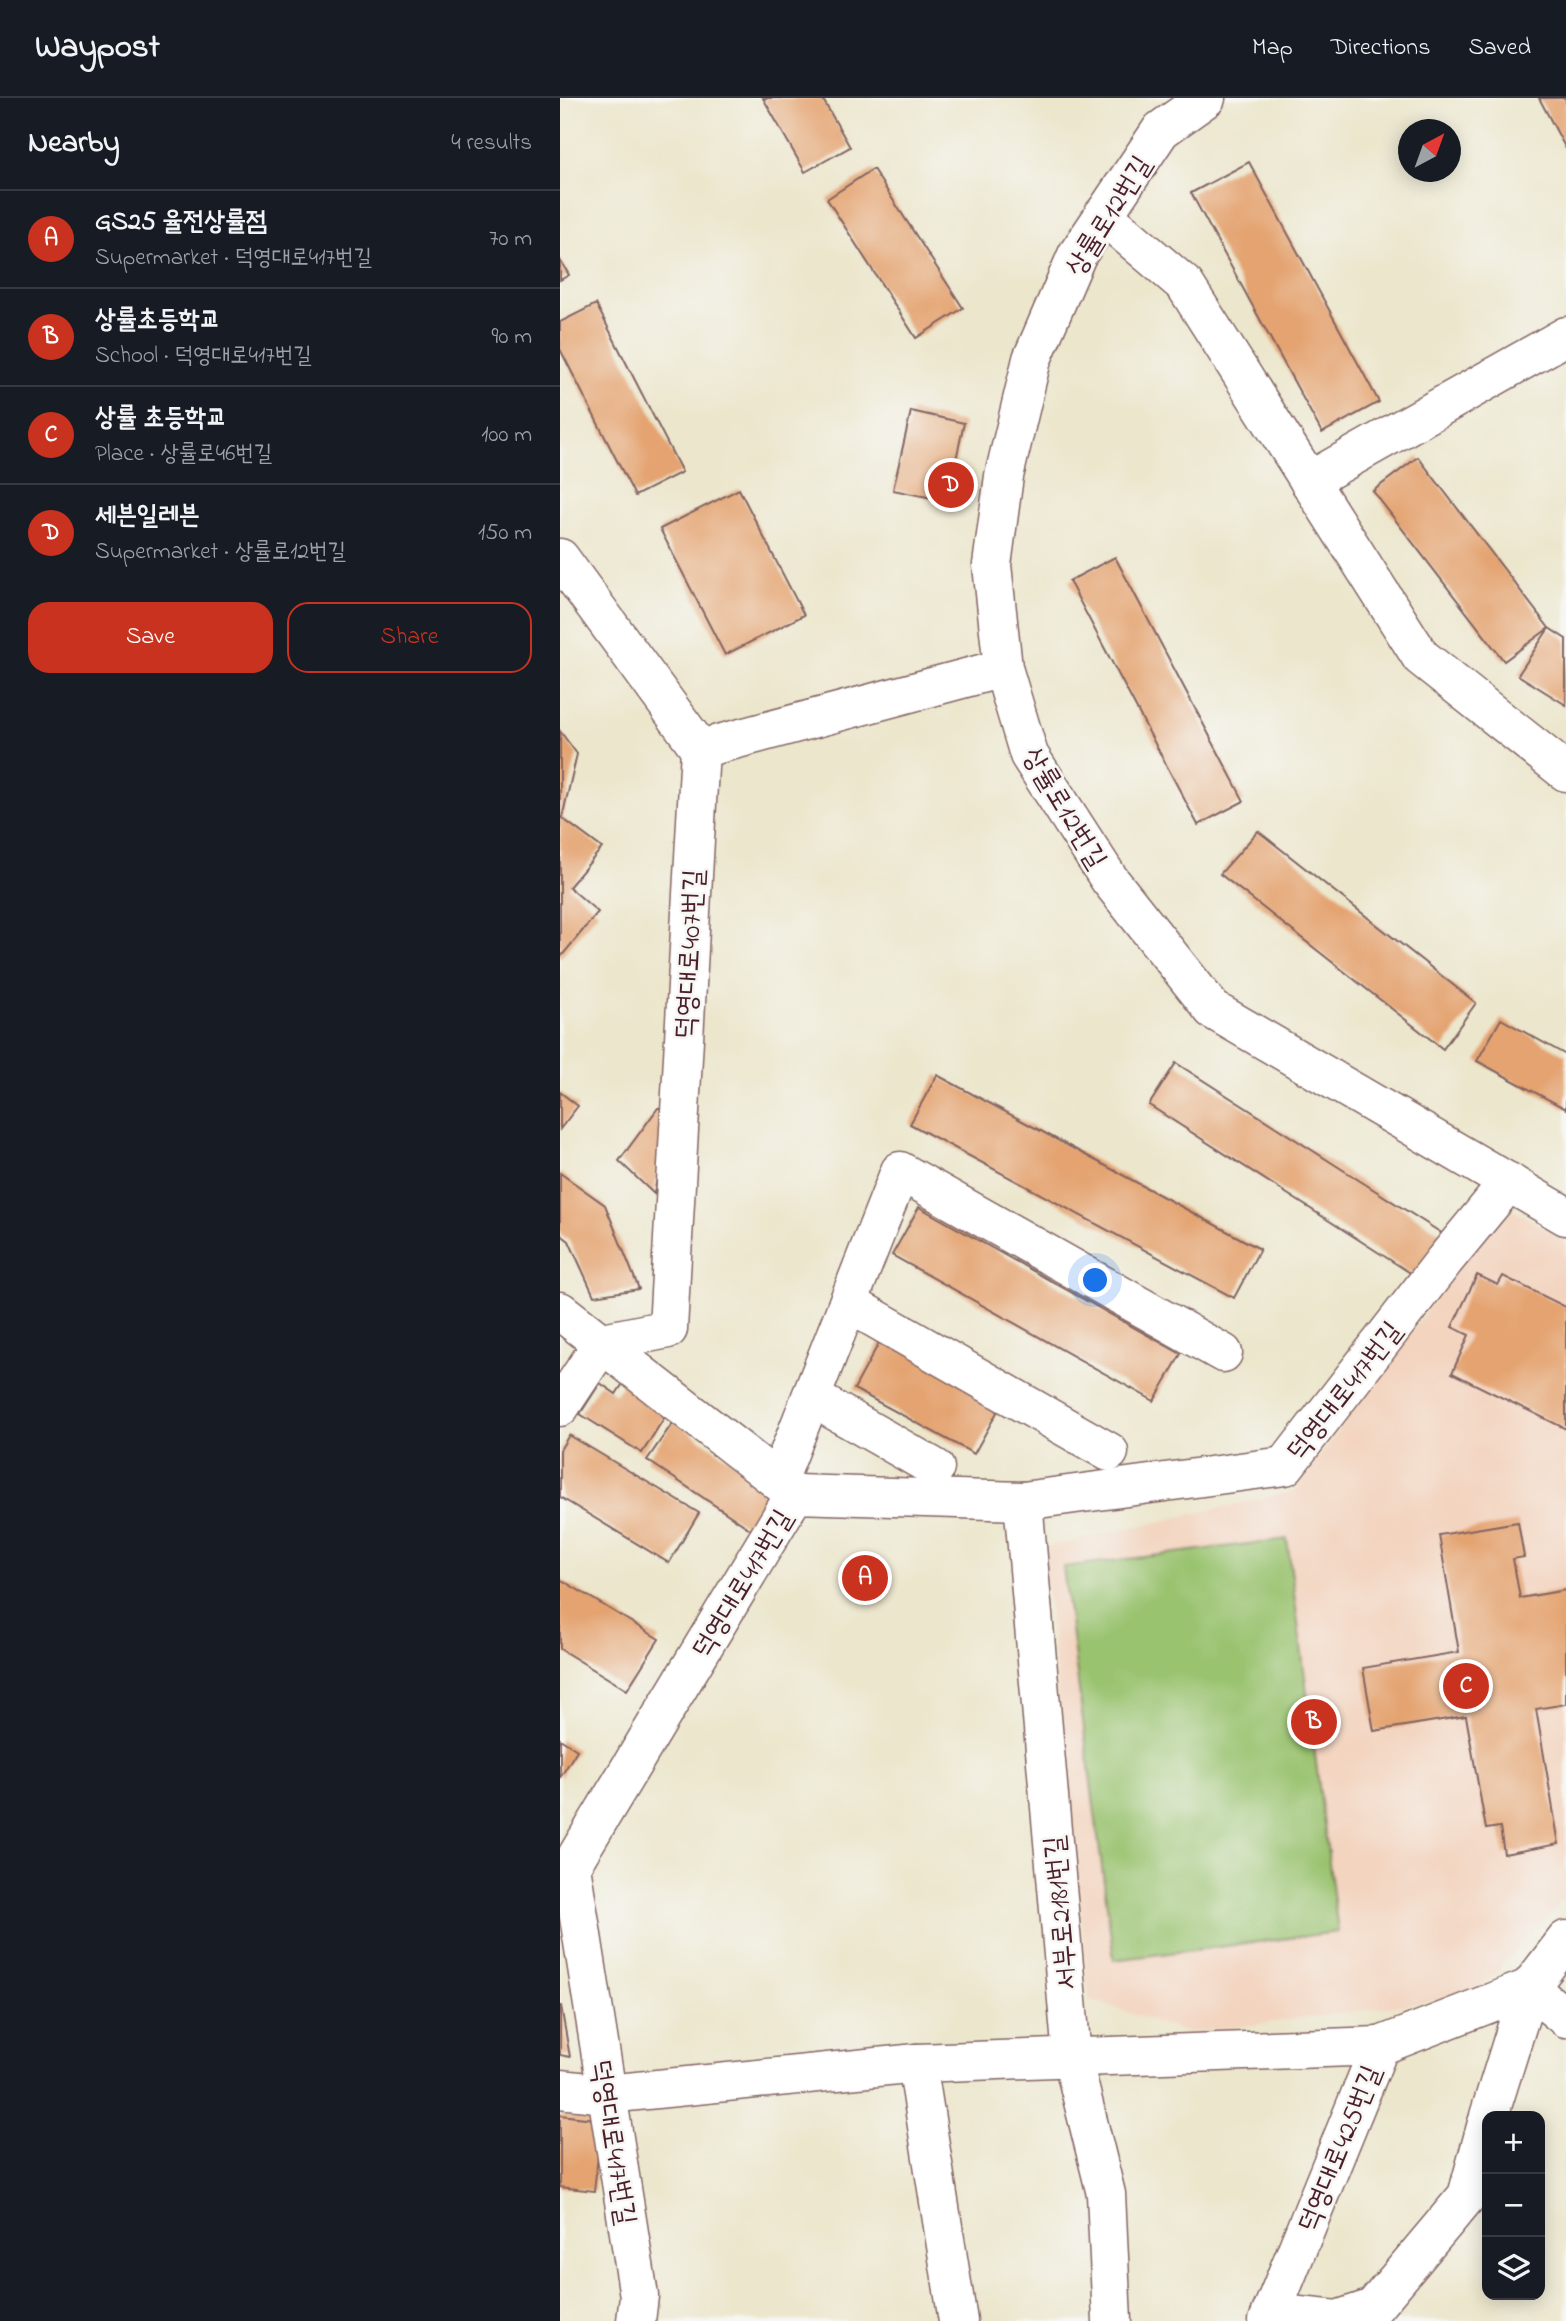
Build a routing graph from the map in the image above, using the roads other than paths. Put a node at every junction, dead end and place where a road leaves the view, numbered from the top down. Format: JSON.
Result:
{"nodes":[{"id":1,"x":1206,"y":98,"type":"edge"},
{"id":2,"x":1103,"y":215,"type":"junction"},
{"id":3,"x":1563,"y":343,"type":"edge"},
{"id":4,"x":1309,"y":481,"type":"junction"},
{"id":5,"x":560,"y":558,"type":"edge"},
{"id":6,"x":1003,"y":667,"type":"junction"},
{"id":7,"x":700,"y":749,"type":"junction"},
{"id":8,"x":1566,"y":772,"type":"edge"},
{"id":9,"x":1509,"y":1182,"type":"junction"},
{"id":10,"x":1566,"y":1216,"type":"edge"},
{"id":11,"x":848,"y":1303,"type":"junction"},
{"id":12,"x":560,"y":1311,"type":"edge"},
{"id":13,"x":603,"y":1342,"type":"junction"},
{"id":14,"x":1223,"y":1353,"type":"dead end"},
{"id":15,"x":811,"y":1397,"type":"junction"},
{"id":16,"x":560,"y":1407,"type":"edge"},
{"id":17,"x":1109,"y":1452,"type":"dead end"},
{"id":18,"x":936,"y":1468,"type":"dead end"},
{"id":19,"x":787,"y":1487,"type":"junction"},
{"id":20,"x":1023,"y":1501,"type":"junction"},
{"id":21,"x":1566,"y":1940,"type":"edge"},
{"id":22,"x":1529,"y":1988,"type":"junction"},
{"id":23,"x":1566,"y":2018,"type":"edge"},
{"id":24,"x":1380,"y":2046,"type":"junction"},
{"id":25,"x":1072,"y":2057,"type":"junction"},
{"id":26,"x":917,"y":2063,"type":"junction"},
{"id":27,"x":560,"y":2089,"type":"edge"},
{"id":28,"x":607,"y":2094,"type":"junction"},
{"id":29,"x":1491,"y":2111,"type":"edge"},
{"id":30,"x":1482,"y":2141,"type":"edge"},
{"id":31,"x":1269,"y":2317,"type":"edge"},
{"id":32,"x":1376,"y":2317,"type":"edge"},
{"id":33,"x":636,"y":2321,"type":"edge"},
{"id":34,"x":958,"y":2321,"type":"edge"},
{"id":35,"x":1112,"y":2321,"type":"edge"}],
"edges":[{"from":1,"to":2,"type":"street","name":"상률로12번길"},
{"from":2,"to":4,"type":"street"},
{"from":2,"to":6,"type":"street","name":"상률로12번길"},
{"from":3,"to":4,"type":"street"},
{"from":4,"to":8,"type":"street"},
{"from":5,"to":7,"type":"street"},
{"from":6,"to":7,"type":"street"},
{"from":6,"to":9,"type":"street","name":"상률로12번길"},
{"from":7,"to":13,"type":"street","name":"덕영대로407번길"},
{"from":9,"to":10,"type":"street","name":"상률로12번길"},
{"from":9,"to":20,"type":"street","name":"덕영대로417번길"},
{"from":11,"to":14,"type":"street"},
{"from":11,"to":15,"type":"street"},
{"from":11,"to":17,"type":"street"},
{"from":12,"to":13,"type":"street"},
{"from":13,"to":16,"type":"street"},
{"from":13,"to":19,"type":"street"},
{"from":15,"to":18,"type":"street"},
{"from":15,"to":19,"type":"street"},
{"from":19,"to":20,"type":"street","name":"덕영대로417번길"},
{"from":19,"to":28,"type":"street","name":"덕영대로417번길"},
{"from":20,"to":25,"type":"street","name":"서부로2181번길"},
{"from":21,"to":22,"type":"street"},
{"from":22,"to":23,"type":"street"},
{"from":22,"to":24,"type":"street","name":"덕영대로425번길"},
{"from":22,"to":29,"type":"street"},
{"from":24,"to":25,"type":"street"},
{"from":24,"to":31,"type":"street","name":"덕영대로425번길"},
{"from":25,"to":26,"type":"street"},
{"from":25,"to":35,"type":"street","name":"서부로2181번길"},
{"from":26,"to":28,"type":"street"},
{"from":26,"to":34,"type":"street"},
{"from":27,"to":28,"type":"street"},
{"from":28,"to":33,"type":"street","name":"덕영대로417번길"},
{"from":30,"to":32,"type":"street"},
{"from":31,"to":32,"type":"street"}]}
